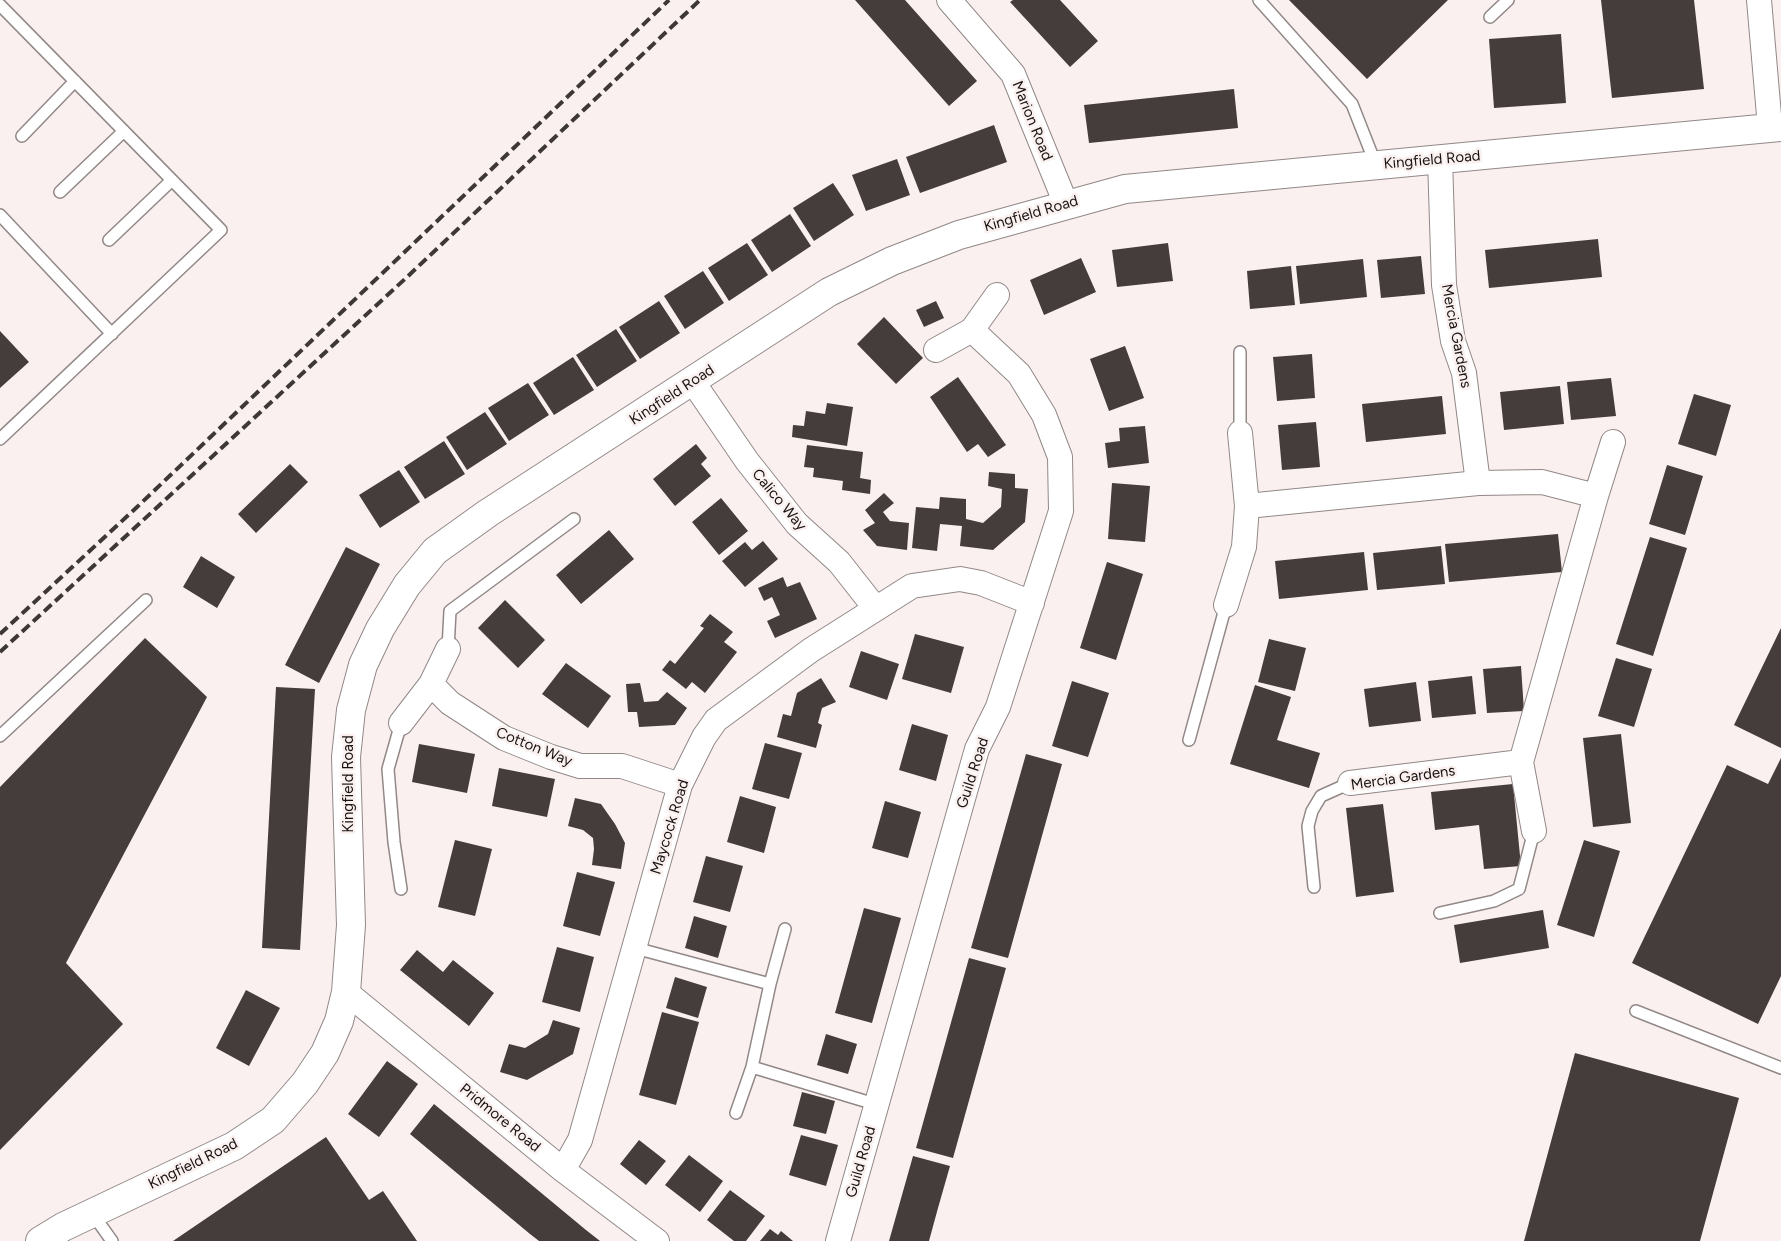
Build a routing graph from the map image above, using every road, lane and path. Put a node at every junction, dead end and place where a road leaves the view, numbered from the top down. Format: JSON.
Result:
{"nodes":[{"id":1,"x":949,"y":0,"type":"edge"},
{"id":2,"x":1259,"y":0,"type":"edge"},
{"id":3,"x":1508,"y":0,"type":"edge"},
{"id":4,"x":1759,"y":0,"type":"edge"},
{"id":5,"x":0,"y":5,"type":"edge"},
{"id":6,"x":1490,"y":17,"type":"dead end"},
{"id":7,"x":75,"y":81,"type":"junction"},
{"id":8,"x":1776,"y":127,"type":"edge"},
{"id":9,"x":124,"y":131,"type":"junction"},
{"id":10,"x":22,"y":136,"type":"dead end"},
{"id":11,"x":1440,"y":159,"type":"junction"},
{"id":12,"x":1376,"y":165,"type":"junction"},
{"id":13,"x":172,"y":180,"type":"junction"},
{"id":14,"x":60,"y":192,"type":"dead end"},
{"id":15,"x":1066,"y":204,"type":"junction"},
{"id":16,"x":0,"y":215,"type":"edge"},
{"id":17,"x":109,"y":240,"type":"dead end"},
{"id":18,"x":997,"y":296,"type":"dead end"},
{"id":19,"x":972,"y":330,"type":"junction"},
{"id":20,"x":112,"y":334,"type":"junction"},
{"id":21,"x":936,"y":350,"type":"dead end"},
{"id":22,"x":1240,"y":352,"type":"dead end"},
{"id":23,"x":693,"y":382,"type":"junction"},
{"id":24,"x":1240,"y":433,"type":"joint"},
{"id":25,"x":0,"y":439,"type":"edge"},
{"id":26,"x":1613,"y":442,"type":"dead end"},
{"id":27,"x":1478,"y":483,"type":"junction"},
{"id":28,"x":1596,"y":496,"type":"junction"},
{"id":29,"x":1247,"y":506,"type":"junction"},
{"id":30,"x":574,"y":519,"type":"dead end"},
{"id":31,"x":146,"y":600,"type":"dead end"},
{"id":32,"x":1032,"y":603,"type":"junction"},
{"id":33,"x":1226,"y":605,"type":"joint"},
{"id":34,"x":876,"y":610,"type":"junction"},
{"id":35,"x":448,"y":649,"type":"joint"},
{"id":36,"x":431,"y":684,"type":"junction"},
{"id":37,"x":402,"y":723,"type":"joint"},
{"id":38,"x":0,"y":736,"type":"edge"},
{"id":39,"x":1189,"y":740,"type":"dead end"},
{"id":40,"x":1521,"y":762,"type":"junction"},
{"id":41,"x":1350,"y":783,"type":"joint"},
{"id":42,"x":680,"y":785,"type":"junction"},
{"id":43,"x":1534,"y":831,"type":"joint"},
{"id":44,"x":1314,"y":887,"type":"dead end"},
{"id":45,"x":401,"y":889,"type":"dead end"},
{"id":46,"x":1440,"y":913,"type":"dead end"},
{"id":47,"x":785,"y":929,"type":"dead end"},
{"id":48,"x":635,"y":948,"type":"junction"},
{"id":49,"x":770,"y":984,"type":"junction"},
{"id":50,"x":346,"y":992,"type":"junction"},
{"id":51,"x":1636,"y":1012,"type":"dead end"},
{"id":52,"x":752,"y":1067,"type":"junction"},
{"id":53,"x":1781,"y":1068,"type":"edge"},
{"id":54,"x":878,"y":1105,"type":"junction"},
{"id":55,"x":736,"y":1113,"type":"dead end"},
{"id":56,"x":563,"y":1170,"type":"junction"},
{"id":57,"x":92,"y":1213,"type":"junction"},
{"id":58,"x":40,"y":1241,"type":"edge"},
{"id":59,"x":112,"y":1241,"type":"edge"},
{"id":60,"x":657,"y":1241,"type":"edge"},
{"id":61,"x":838,"y":1241,"type":"edge"}],
"edges":[{"from":1,"to":15,"type":"street","name":"Marion Road"},
{"from":2,"to":12,"type":"lane"},
{"from":3,"to":6,"type":"lane"},
{"from":4,"to":8,"type":"street"},
{"from":5,"to":7,"type":"lane"},
{"from":7,"to":9,"type":"lane"},
{"from":7,"to":10,"type":"lane"},
{"from":8,"to":11,"type":"street","name":"Kingfield Road"},
{"from":9,"to":13,"type":"lane"},
{"from":9,"to":14,"type":"lane"},
{"from":11,"to":12,"type":"street","name":"Kingfield Road"},
{"from":11,"to":27,"type":"street","name":"Mercia Gardens"},
{"from":12,"to":15,"type":"street","name":"Kingfield Road"},
{"from":13,"to":17,"type":"lane"},
{"from":13,"to":20,"type":"lane"},
{"from":15,"to":23,"type":"street","name":"Kingfield Road"},
{"from":16,"to":20,"type":"lane"},
{"from":18,"to":19,"type":"street"},
{"from":19,"to":21,"type":"street"},
{"from":19,"to":32,"type":"street","name":"Guild Road"},
{"from":20,"to":25,"type":"lane"},
{"from":22,"to":24,"type":"lane"},
{"from":23,"to":34,"type":"street","name":"Calico Way"},
{"from":23,"to":50,"type":"street","name":"Kingfield Road"},
{"from":24,"to":29,"type":"street"},
{"from":26,"to":28,"type":"street"},
{"from":27,"to":28,"type":"street"},
{"from":27,"to":29,"type":"street"},
{"from":28,"to":40,"type":"street"},
{"from":29,"to":33,"type":"street"},
{"from":30,"to":35,"type":"lane"},
{"from":31,"to":38,"type":"lane"},
{"from":32,"to":34,"type":"street","name":"Maycock Road"},
{"from":32,"to":54,"type":"street","name":"Guild Road"},
{"from":33,"to":39,"type":"lane"},
{"from":34,"to":42,"type":"street","name":"Maycock Road"},
{"from":35,"to":36,"type":"street"},
{"from":36,"to":37,"type":"street"},
{"from":36,"to":42,"type":"street","name":"Cotton Way"},
{"from":37,"to":45,"type":"lane"},
{"from":40,"to":41,"type":"street","name":"Mercia Gardens"},
{"from":40,"to":43,"type":"street"},
{"from":41,"to":44,"type":"lane","name":"Mercia Gardens"},
{"from":42,"to":48,"type":"street","name":"Maycock Road"},
{"from":43,"to":46,"type":"lane"},
{"from":47,"to":49,"type":"lane"},
{"from":48,"to":49,"type":"lane"},
{"from":48,"to":56,"type":"street","name":"Maycock Road"},
{"from":49,"to":52,"type":"lane"},
{"from":50,"to":56,"type":"street","name":"Pridmore Road"},
{"from":50,"to":57,"type":"street","name":"Kingfield Road"},
{"from":51,"to":53,"type":"lane"},
{"from":52,"to":54,"type":"lane"},
{"from":52,"to":55,"type":"lane"},
{"from":54,"to":61,"type":"street","name":"Guild Road"},
{"from":56,"to":60,"type":"street","name":"Pridmore Road"},
{"from":57,"to":58,"type":"street","name":"Kingfield Road"},
{"from":57,"to":59,"type":"lane"}]}
